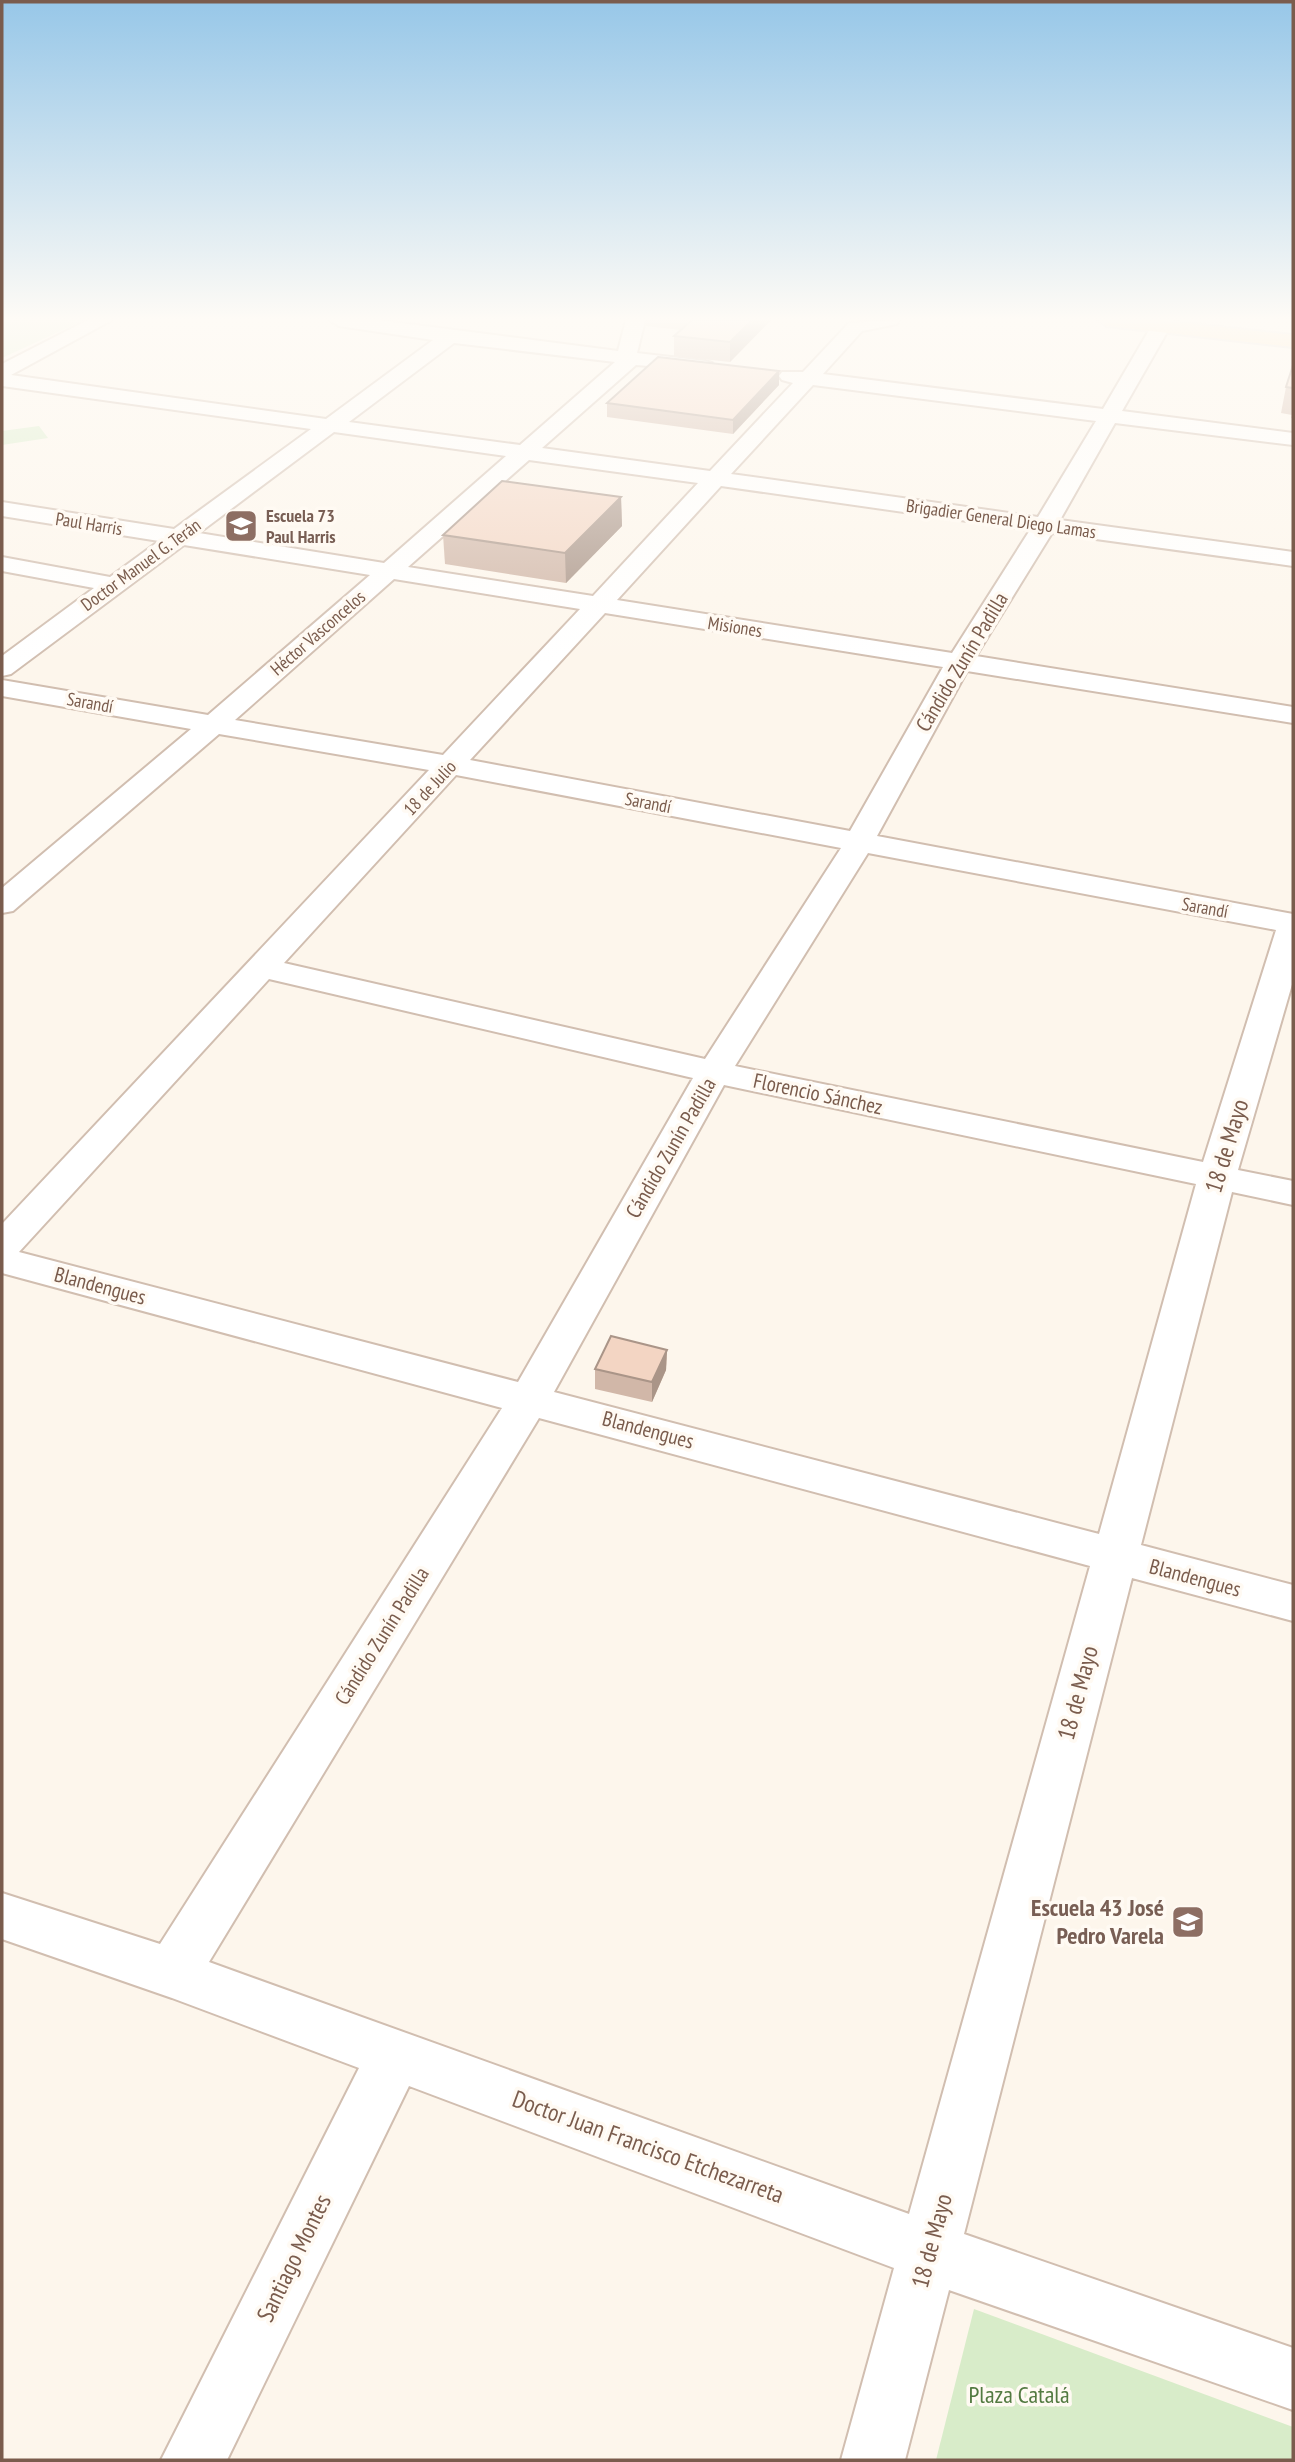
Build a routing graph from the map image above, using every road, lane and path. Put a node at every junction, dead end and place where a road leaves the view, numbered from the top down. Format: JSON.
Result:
{"nodes":[{"id":1,"x":318,"y":435,"type":"edge"},
{"id":2,"x":402,"y":435,"type":"edge"},
{"id":3,"x":543,"y":435,"type":"edge"},
{"id":4,"x":756,"y":435,"type":"edge"},
{"id":5,"x":1097,"y":435,"type":"edge"},
{"id":6,"x":1260,"y":435,"type":"edge"},
{"id":7,"x":1293,"y":439,"type":"edge"},
{"id":8,"x":524,"y":452,"type":"junction"},
{"id":9,"x":715,"y":479,"type":"junction"},
{"id":10,"x":2,"y":509,"type":"edge"},
{"id":11,"x":1045,"y":525,"type":"junction"},
{"id":12,"x":177,"y":538,"type":"junction"},
{"id":13,"x":1293,"y":559,"type":"edge"},
{"id":14,"x":2,"y":564,"type":"edge"},
{"id":15,"x":388,"y":572,"type":"junction"},
{"id":16,"x":115,"y":584,"type":"junction"},
{"id":17,"x":598,"y":605,"type":"junction"},
{"id":18,"x":959,"y":662,"type":"junction"},
{"id":19,"x":2,"y":668,"type":"edge"},
{"id":20,"x":2,"y":688,"type":"edge"},
{"id":21,"x":1293,"y":715,"type":"edge"},
{"id":22,"x":214,"y":724,"type":"junction"},
{"id":23,"x":450,"y":765,"type":"junction"},
{"id":24,"x":858,"y":844,"type":"junction"},
{"id":25,"x":2,"y":904,"type":"edge"},
{"id":26,"x":1293,"y":926,"type":"edge"},
{"id":27,"x":263,"y":968,"type":"junction"},
{"id":28,"x":714,"y":1072,"type":"junction"},
{"id":29,"x":1217,"y":1176,"type":"junction"},
{"id":30,"x":1293,"y":1193,"type":"edge"},
{"id":31,"x":2,"y":1247,"type":"edge"},
{"id":32,"x":2,"y":1260,"type":"edge"},
{"id":33,"x":530,"y":1398,"type":"junction"},
{"id":34,"x":1115,"y":1556,"type":"junction"},
{"id":35,"x":1293,"y":1603,"type":"edge"},
{"id":36,"x":2,"y":1916,"type":"edge"},
{"id":37,"x":172,"y":1973,"type":"junction"},
{"id":38,"x":395,"y":2055,"type":"junction"},
{"id":39,"x":928,"y":2252,"type":"junction"},
{"id":40,"x":1293,"y":2379,"type":"edge"},
{"id":41,"x":193,"y":2460,"type":"edge"},
{"id":42,"x":873,"y":2460,"type":"edge"}],
"edges":[{"from":1,"to":12,"type":"street","name":"Doctor Manuel G. Terán"},
{"from":2,"to":8,"type":"street","name":"Brigadier General Diego Lamas"},
{"from":3,"to":8,"type":"street","name":"Héctor Vasconcelos"},
{"from":4,"to":9,"type":"street","name":"18 de Julio"},
{"from":5,"to":11,"type":"street","name":"Cándido Zunín Padilla"},
{"from":6,"to":7,"type":"street"},
{"from":8,"to":9,"type":"street","name":"Brigadier General Diego Lamas"},
{"from":8,"to":15,"type":"street","name":"Héctor Vasconcelos"},
{"from":9,"to":11,"type":"street","name":"Brigadier General Diego Lamas"},
{"from":9,"to":17,"type":"street","name":"18 de Julio"},
{"from":10,"to":12,"type":"street","name":"Paul Harris"},
{"from":11,"to":13,"type":"street","name":"Brigadier General Diego Lamas"},
{"from":11,"to":18,"type":"street","name":"Cándido Zunín Padilla"},
{"from":12,"to":15,"type":"street","name":"Misiones"},
{"from":12,"to":16,"type":"street","name":"Doctor Manuel G. Terán"},
{"from":14,"to":16,"type":"street"},
{"from":15,"to":17,"type":"street","name":"Misiones"},
{"from":15,"to":22,"type":"street","name":"Héctor Vasconcelos"},
{"from":16,"to":19,"type":"street","name":"Doctor Manuel G. Terán"},
{"from":17,"to":18,"type":"street","name":"Misiones"},
{"from":17,"to":23,"type":"street","name":"18 de Julio"},
{"from":18,"to":21,"type":"street","name":"Misiones"},
{"from":18,"to":24,"type":"street","name":"Cándido Zunín Padilla"},
{"from":20,"to":22,"type":"street","name":"Sarandí"},
{"from":22,"to":23,"type":"street","name":"Sarandí"},
{"from":22,"to":25,"type":"street","name":"Héctor Vasconcelos"},
{"from":23,"to":24,"type":"street","name":"Sarandí"},
{"from":23,"to":27,"type":"street","name":"18 de Julio"},
{"from":24,"to":26,"type":"street","name":"Sarandí"},
{"from":24,"to":28,"type":"street","name":"Cándido Zunín Padilla"},
{"from":26,"to":29,"type":"street","name":"18 de Mayo"},
{"from":27,"to":28,"type":"street","name":"Florencio Sánchez"},
{"from":27,"to":31,"type":"street","name":"18 de Julio"},
{"from":28,"to":29,"type":"street","name":"Florencio Sánchez"},
{"from":28,"to":33,"type":"street","name":"Cándido Zunín Padilla"},
{"from":29,"to":30,"type":"street","name":"Florencio Sánchez"},
{"from":29,"to":34,"type":"street","name":"18 de Mayo"},
{"from":32,"to":33,"type":"street","name":"Blandengues"},
{"from":33,"to":34,"type":"street","name":"Blandengues"},
{"from":33,"to":37,"type":"street","name":"Cándido Zunín Padilla"},
{"from":34,"to":35,"type":"street","name":"Blandengues"},
{"from":34,"to":39,"type":"street","name":"18 de Mayo"},
{"from":36,"to":37,"type":"street","name":"Doctor Juan Francisco Etchezarreta"},
{"from":37,"to":38,"type":"street","name":"Doctor Juan Francisco Etchezarreta"},
{"from":38,"to":39,"type":"street","name":"Doctor Juan Francisco Etchezarreta"},
{"from":38,"to":41,"type":"street","name":"Santiago Montes"},
{"from":39,"to":40,"type":"street","name":"Doctor Juan Francisco Etchezarreta"},
{"from":39,"to":42,"type":"street","name":"18 de Mayo"}]}
